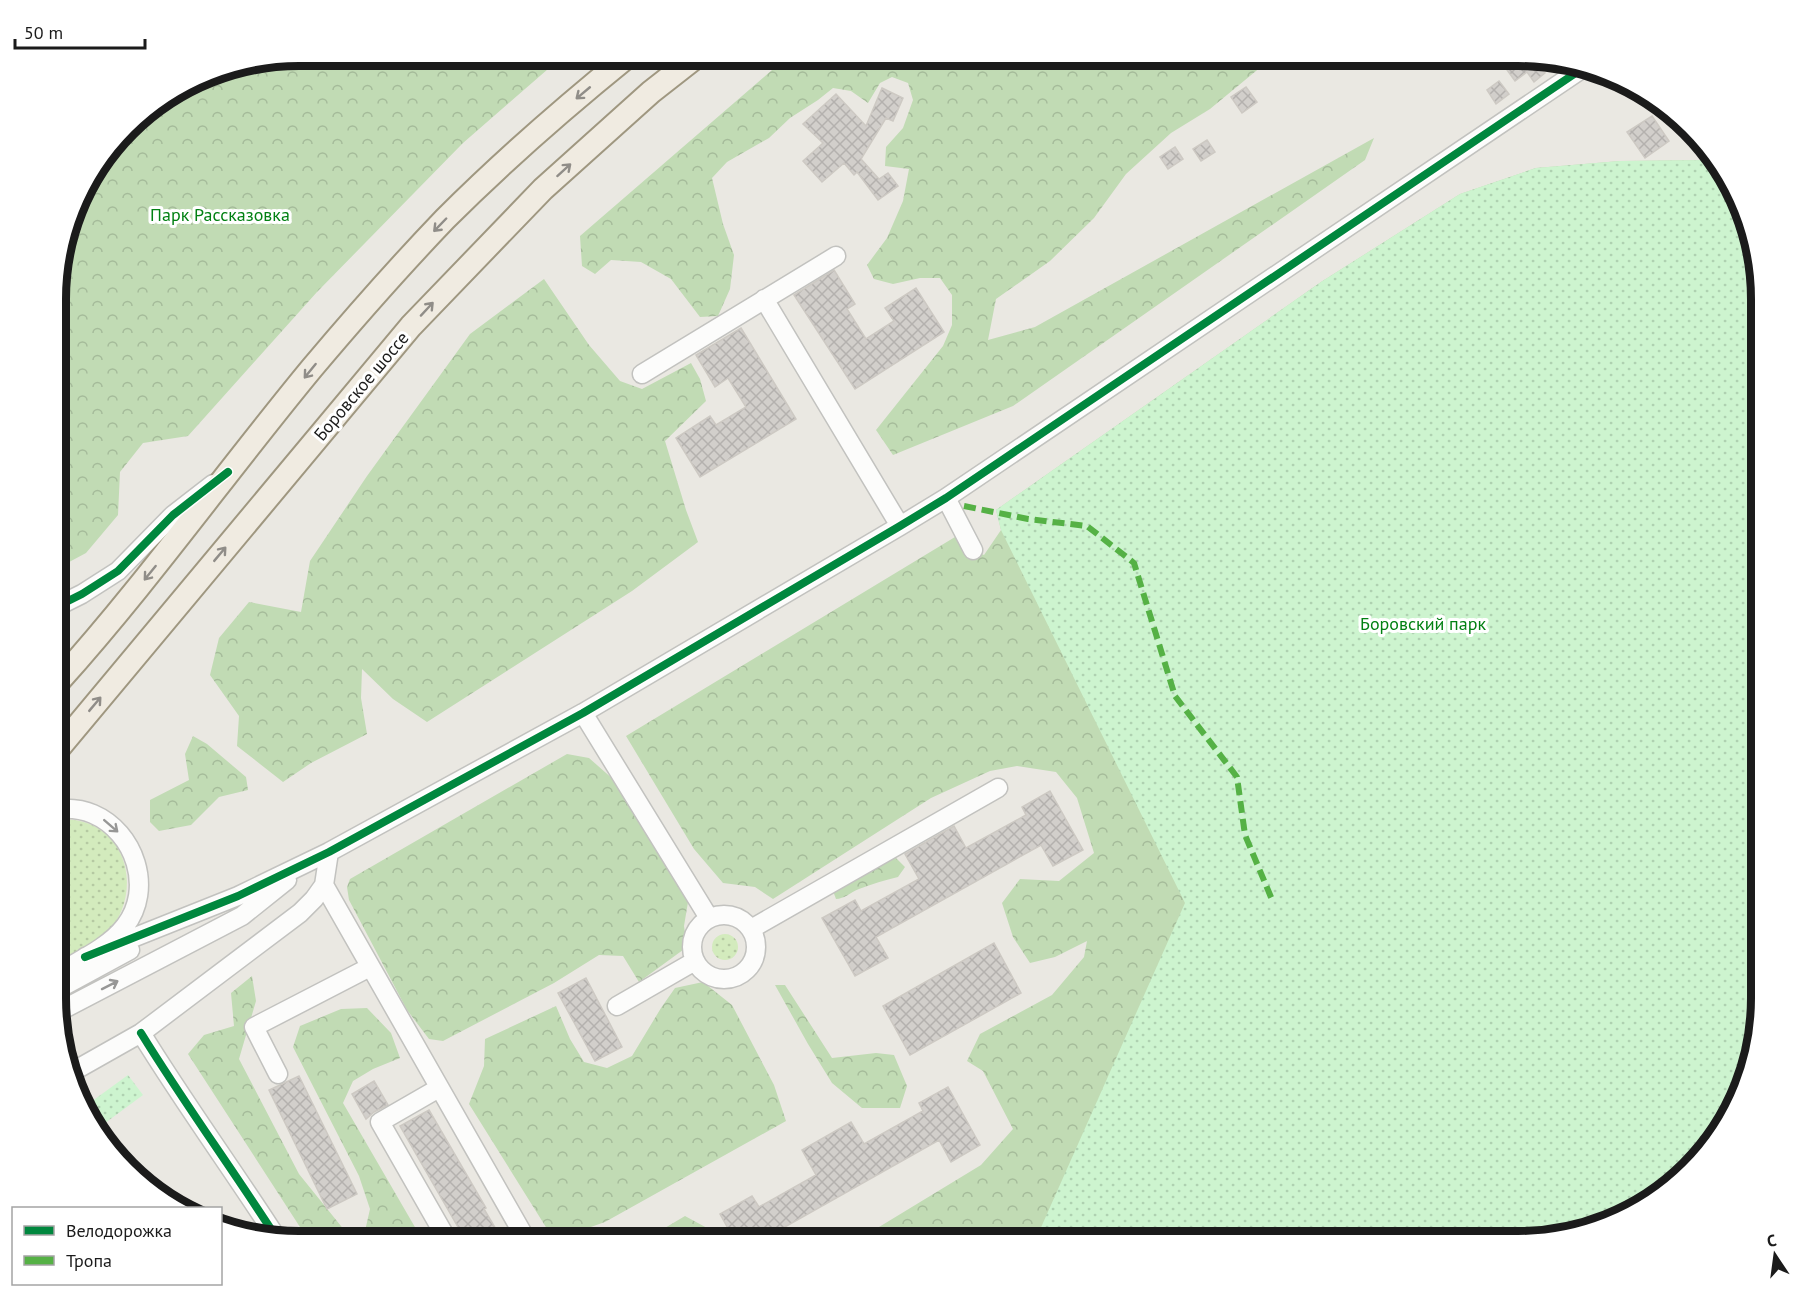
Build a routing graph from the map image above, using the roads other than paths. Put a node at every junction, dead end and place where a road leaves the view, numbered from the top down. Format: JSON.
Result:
{"nodes":[{"id":1,"x":616,"y":66,"type":"edge"},
{"id":2,"x":684,"y":66,"type":"edge"},
{"id":3,"x":1575,"y":73,"type":"edge"},
{"id":4,"x":836,"y":256,"type":"dead end"},
{"id":5,"x":764,"y":299,"type":"junction"},
{"id":6,"x":642,"y":374,"type":"dead end"},
{"id":7,"x":228,"y":472,"type":"junction"},
{"id":8,"x":946,"y":498,"type":"junction"},
{"id":9,"x":900,"y":526,"type":"junction"},
{"id":10,"x":973,"y":550,"type":"dead end"},
{"id":11,"x":66,"y":602,"type":"edge"},
{"id":12,"x":66,"y":673,"type":"edge"},
{"id":13,"x":583,"y":713,"type":"junction"},
{"id":14,"x":66,"y":739,"type":"edge"},
{"id":15,"x":998,"y":788,"type":"dead end"},
{"id":16,"x":66,"y":809,"type":"edge"},
{"id":17,"x":329,"y":852,"type":"junction"},
{"id":18,"x":281,"y":885,"type":"junction"},
{"id":19,"x":324,"y":885,"type":"junction"},
{"id":20,"x":710,"y":918,"type":"junction"},
{"id":21,"x":751,"y":929,"type":"junction"},
{"id":22,"x":85,"y":957,"type":"junction"},
{"id":23,"x":696,"y":961,"type":"junction"},
{"id":24,"x":370,"y":967,"type":"junction"},
{"id":25,"x":66,"y":968,"type":"edge"},
{"id":26,"x":66,"y":985,"type":"edge"},
{"id":27,"x":617,"y":1006,"type":"dead end"},
{"id":28,"x":66,"y":1008,"type":"edge"},
{"id":29,"x":141,"y":1032,"type":"junction"},
{"id":30,"x":77,"y":1069,"type":"edge"},
{"id":31,"x":278,"y":1074,"type":"dead end"},
{"id":32,"x":440,"y":1088,"type":"junction"},
{"id":33,"x":271,"y":1229,"type":"edge"},
{"id":34,"x":442,"y":1231,"type":"edge"},
{"id":35,"x":521,"y":1231,"type":"edge"}],
"edges":[{"from":1,"to":7,"type":"main road","one_way":true},
{"from":14,"to":2,"type":"main road","name":"Боровское шоссе","one_way":true},
{"from":3,"to":8,"type":"street"},
{"from":4,"to":5,"type":"street"},
{"from":5,"to":6,"type":"street"},
{"from":5,"to":9,"type":"street"},
{"from":7,"to":11,"type":"street"},
{"from":7,"to":12,"type":"main road","one_way":true},
{"from":8,"to":9,"type":"street"},
{"from":8,"to":10,"type":"street"},
{"from":9,"to":13,"type":"street"},
{"from":13,"to":17,"type":"street"},
{"from":13,"to":20,"type":"street"},
{"from":15,"to":21,"type":"street"},
{"from":16,"to":22,"type":"street","one_way":true},
{"from":17,"to":18,"type":"street"},
{"from":17,"to":19,"type":"street"},
{"from":17,"to":22,"type":"street"},
{"from":18,"to":26,"type":"street"},
{"from":28,"to":18,"type":"street","one_way":true},
{"from":19,"to":24,"type":"street"},
{"from":19,"to":29,"type":"street"},
{"from":20,"to":21,"type":"street"},
{"from":20,"to":23,"type":"street"},
{"from":21,"to":23,"type":"street"},
{"from":22,"to":25,"type":"street"},
{"from":23,"to":27,"type":"street"},
{"from":24,"to":31,"type":"street"},
{"from":24,"to":32,"type":"street"},
{"from":29,"to":30,"type":"street"},
{"from":29,"to":33,"type":"street"},
{"from":32,"to":34,"type":"street"},
{"from":32,"to":35,"type":"street"}]}
